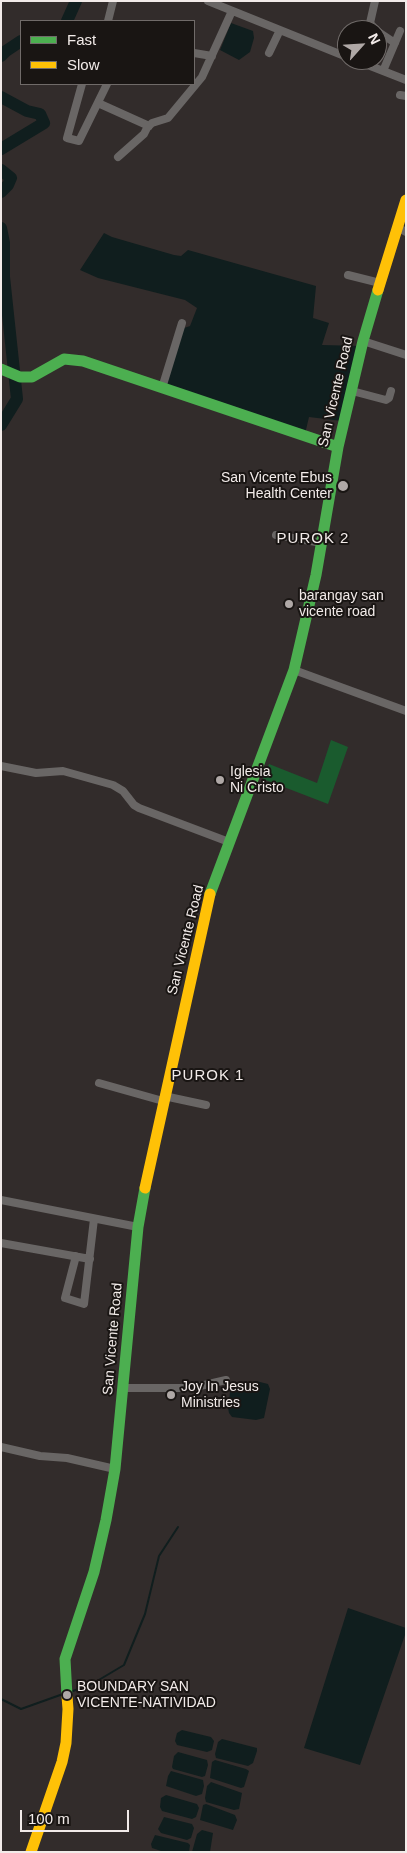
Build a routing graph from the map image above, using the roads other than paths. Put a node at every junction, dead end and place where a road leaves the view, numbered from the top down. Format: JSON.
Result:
{"nodes":[{"id":1,"x":113,"y":1,"type":"edge"},
{"id":2,"x":208,"y":1,"type":"edge"},
{"id":3,"x":375,"y":1,"type":"edge"},
{"id":4,"x":232,"y":11,"type":"junction"},
{"id":5,"x":109,"y":20,"type":"edge"},
{"id":6,"x":371,"y":20,"type":"edge"},
{"id":7,"x":280,"y":30,"type":"junction"},
{"id":8,"x":400,"y":31,"type":"dead end"},
{"id":9,"x":387,"y":38,"type":"edge"},
{"id":10,"x":395,"y":43,"type":"junction"},
{"id":11,"x":195,"y":53,"type":"edge"},
{"id":12,"x":337,"y":53,"type":"edge"},
{"id":13,"x":269,"y":54,"type":"dead end"},
{"id":14,"x":212,"y":56,"type":"junction"},
{"id":15,"x":378,"y":70,"type":"edge"},
{"id":16,"x":383,"y":72,"type":"junction"},
{"id":17,"x":406,"y":80,"type":"edge"},
{"id":18,"x":82,"y":85,"type":"edge"},
{"id":19,"x":107,"y":85,"type":"edge"},
{"id":20,"x":98,"y":103,"type":"junction"},
{"id":21,"x":149,"y":126,"type":"junction"},
{"id":22,"x":118,"y":157,"type":"dead end"},
{"id":23,"x":405,"y":204,"type":"edge"},
{"id":24,"x":402,"y":229,"type":"edge"},
{"id":25,"x":348,"y":275,"type":"dead end"},
{"id":26,"x":380,"y":283,"type":"junction"},
{"id":27,"x":182,"y":323,"type":"dead end"},
{"id":28,"x":363,"y":341,"type":"junction"},
{"id":29,"x":406,"y":355,"type":"edge"},
{"id":30,"x":4,"y":371,"type":"edge"},
{"id":31,"x":162,"y":388,"type":"junction"},
{"id":32,"x":352,"y":391,"type":"junction"},
{"id":33,"x":392,"y":391,"type":"dead end"},
{"id":34,"x":338,"y":446,"type":"junction"},
{"id":35,"x":276,"y":535,"type":"dead end"},
{"id":36,"x":322,"y":543,"type":"junction"},
{"id":37,"x":294,"y":670,"type":"junction"},
{"id":38,"x":406,"y":711,"type":"edge"},
{"id":39,"x":1,"y":766,"type":"edge"},
{"id":40,"x":229,"y":842,"type":"junction"},
{"id":41,"x":99,"y":1083,"type":"dead end"},
{"id":42,"x":164,"y":1098,"type":"junction"},
{"id":43,"x":206,"y":1105,"type":"dead end"},
{"id":44,"x":1,"y":1200,"type":"edge"},
{"id":45,"x":94,"y":1219,"type":"junction"},
{"id":46,"x":138,"y":1227,"type":"junction"},
{"id":47,"x":1,"y":1243,"type":"edge"},
{"id":48,"x":76,"y":1256,"type":"junction"},
{"id":49,"x":90,"y":1259,"type":"junction"},
{"id":50,"x":226,"y":1380,"type":"dead end"},
{"id":51,"x":124,"y":1388,"type":"junction"},
{"id":52,"x":1,"y":1447,"type":"edge"},
{"id":53,"x":115,"y":1469,"type":"junction"},
{"id":54,"x":31,"y":1852,"type":"edge"}],
"edges":[{"from":1,"to":5,"type":"street"},
{"from":2,"to":4,"type":"street"},
{"from":3,"to":6,"type":"street"},
{"from":4,"to":7,"type":"street"},
{"from":4,"to":14,"type":"street"},
{"from":7,"to":12,"type":"street"},
{"from":7,"to":13,"type":"street"},
{"from":8,"to":10,"type":"street"},
{"from":9,"to":10,"type":"street"},
{"from":10,"to":16,"type":"street"},
{"from":11,"to":14,"type":"street"},
{"from":14,"to":21,"type":"street"},
{"from":15,"to":16,"type":"street"},
{"from":16,"to":17,"type":"street"},
{"from":18,"to":20,"type":"street"},
{"from":19,"to":20,"type":"street"},
{"from":20,"to":21,"type":"street"},
{"from":21,"to":22,"type":"street"},
{"from":23,"to":24,"type":"street","name":"San Vicente Road"},
{"from":24,"to":26,"type":"street","name":"San Vicente Road"},
{"from":25,"to":26,"type":"street"},
{"from":26,"to":28,"type":"street","name":"San Vicente Road"},
{"from":27,"to":31,"type":"street"},
{"from":28,"to":29,"type":"street"},
{"from":28,"to":32,"type":"street","name":"San Vicente Road"},
{"from":30,"to":31,"type":"street"},
{"from":31,"to":34,"type":"street"},
{"from":32,"to":33,"type":"street"},
{"from":32,"to":34,"type":"street","name":"San Vicente Road"},
{"from":34,"to":36,"type":"street","name":"San Vicente Road"},
{"from":35,"to":36,"type":"street"},
{"from":36,"to":37,"type":"street","name":"San Vicente Road"},
{"from":37,"to":38,"type":"street"},
{"from":37,"to":40,"type":"street","name":"San Vicente Road"},
{"from":39,"to":40,"type":"street"},
{"from":40,"to":42,"type":"street","name":"San Vicente Road"},
{"from":41,"to":42,"type":"street"},
{"from":42,"to":43,"type":"street"},
{"from":42,"to":46,"type":"street","name":"San Vicente Road"},
{"from":44,"to":45,"type":"street"},
{"from":45,"to":46,"type":"street"},
{"from":45,"to":49,"type":"street"},
{"from":46,"to":51,"type":"street","name":"San Vicente Road"},
{"from":47,"to":48,"type":"street"},
{"from":48,"to":49,"type":"street"},
{"from":48,"to":49,"type":"street"},
{"from":50,"to":51,"type":"street"},
{"from":51,"to":53,"type":"street","name":"San Vicente Road"},
{"from":52,"to":53,"type":"street"},
{"from":53,"to":54,"type":"street","name":"San Vicente Road"}]}
